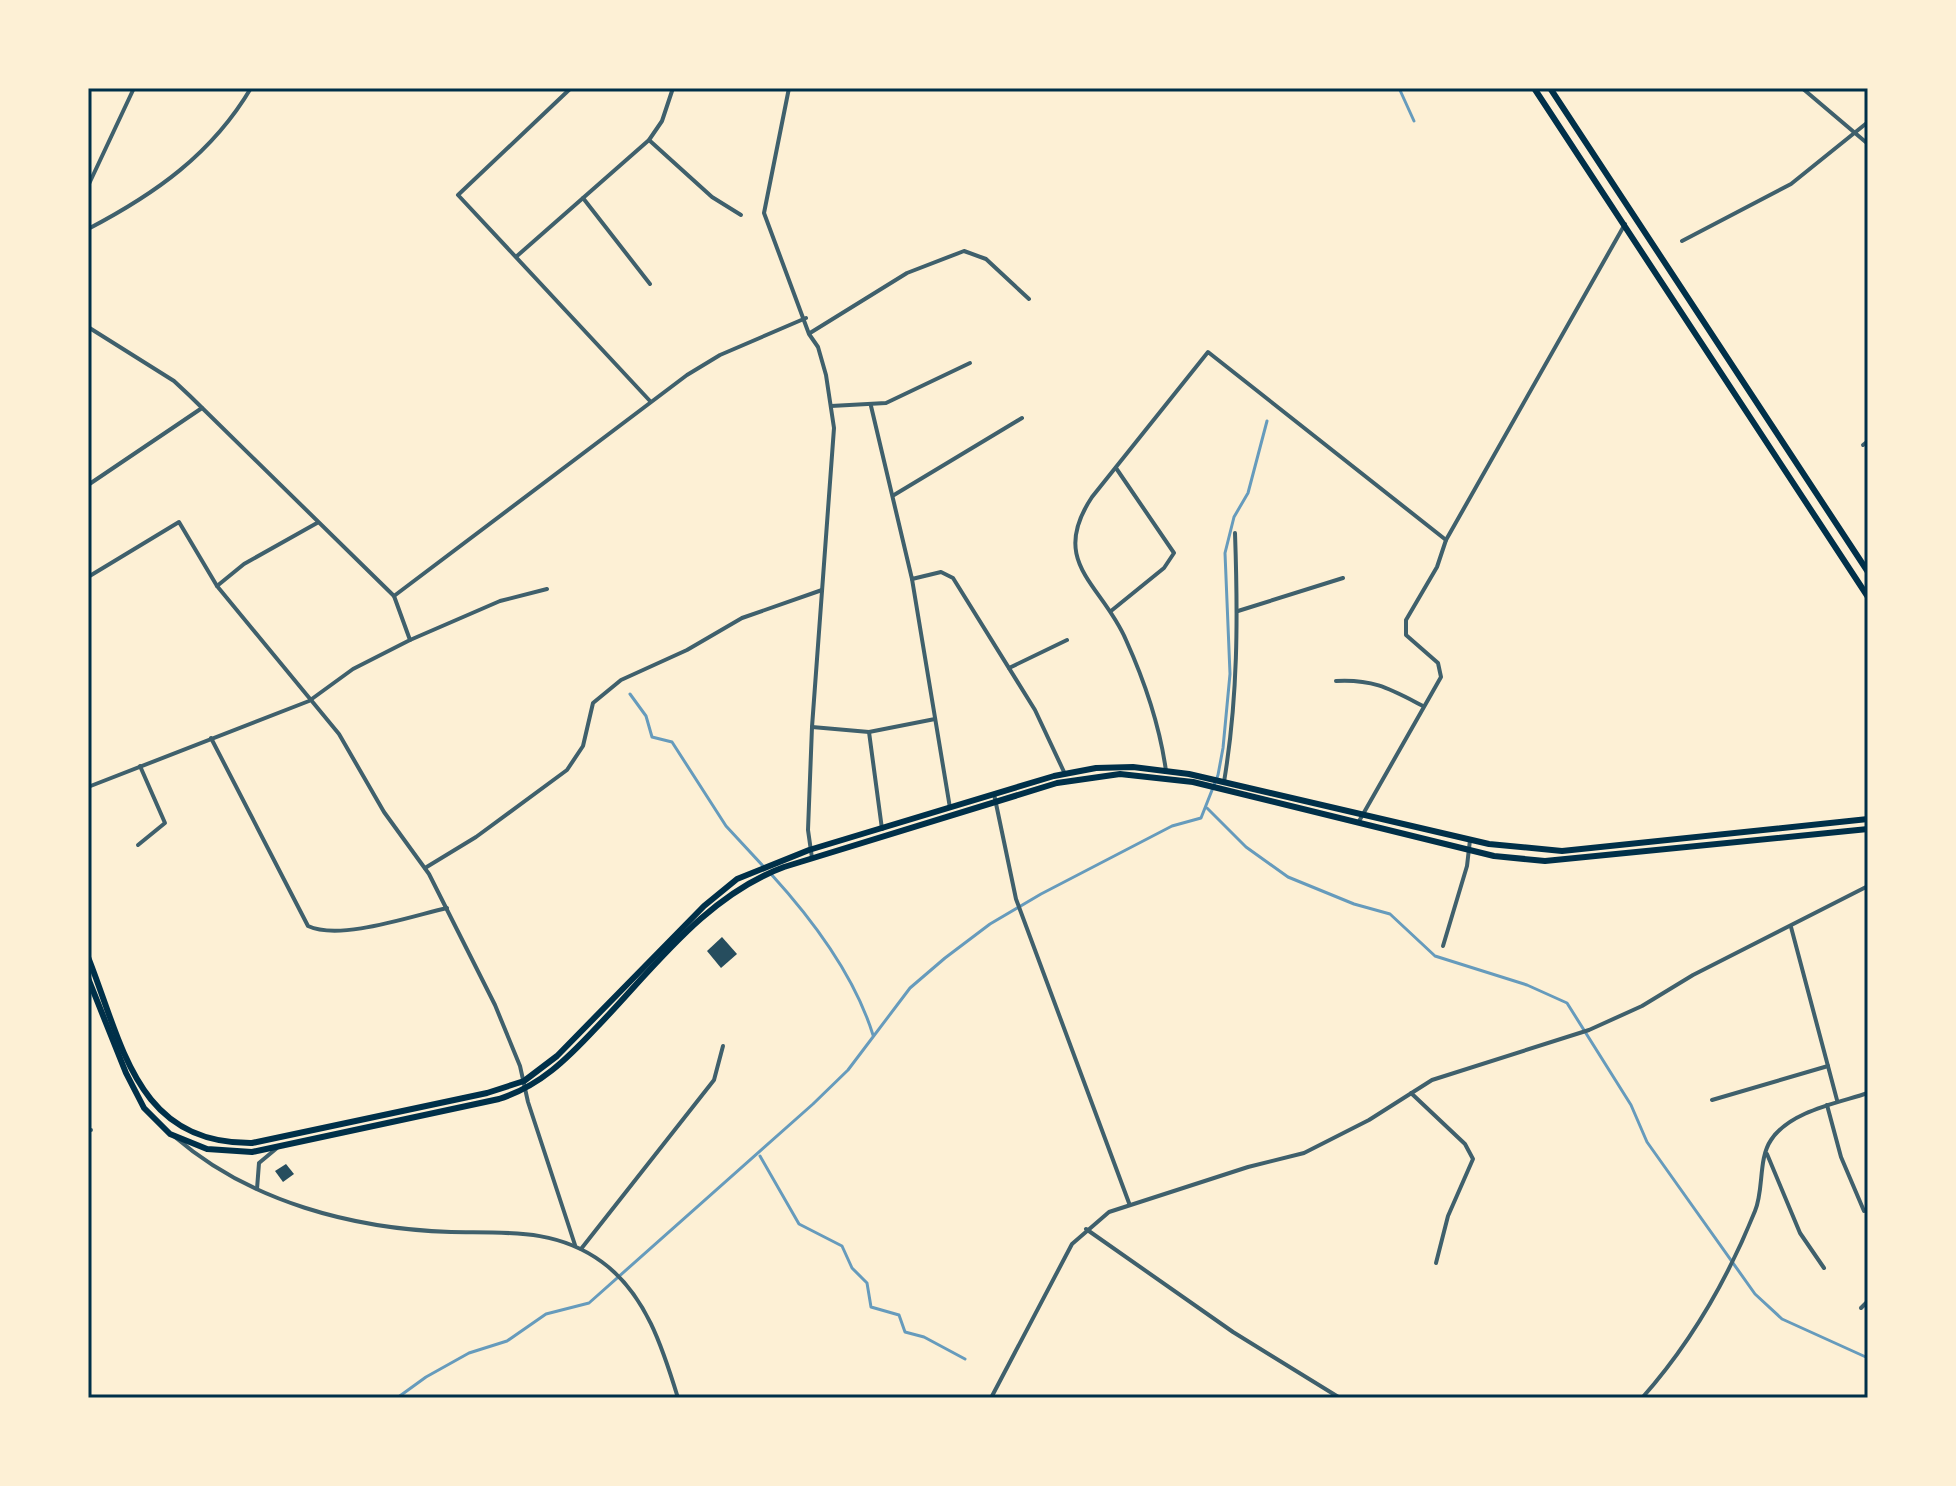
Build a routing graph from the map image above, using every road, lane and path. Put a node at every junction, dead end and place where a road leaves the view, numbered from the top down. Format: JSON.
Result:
{"nodes":[{"id":1,"x":134,"y":88,"type":"edge"},
{"id":2,"x":251,"y":88,"type":"edge"},
{"id":3,"x":571,"y":88,"type":"edge"},
{"id":4,"x":673,"y":88,"type":"edge"},
{"id":5,"x":789,"y":88,"type":"edge"},
{"id":6,"x":1534,"y":88,"type":"edge"},
{"id":7,"x":1550,"y":88,"type":"edge"},
{"id":8,"x":1802,"y":88,"type":"edge"},
{"id":9,"x":1868,"y":122,"type":"edge"},
{"id":10,"x":1854,"y":133,"type":"junction"},
{"id":11,"x":649,"y":140,"type":"junction"},
{"id":12,"x":1868,"y":144,"type":"edge"},
{"id":13,"x":88,"y":186,"type":"edge"},
{"id":14,"x":583,"y":198,"type":"junction"},
{"id":15,"x":741,"y":215,"type":"dead end"},
{"id":16,"x":1625,"y":224,"type":"junction"},
{"id":17,"x":88,"y":229,"type":"edge"},
{"id":18,"x":1682,"y":241,"type":"dead end"},
{"id":19,"x":516,"y":256,"type":"junction"},
{"id":20,"x":650,"y":284,"type":"dead end"},
{"id":21,"x":1029,"y":299,"type":"dead end"},
{"id":22,"x":1693,"y":302,"type":"junction"},
{"id":23,"x":1681,"y":310,"type":"junction"},
{"id":24,"x":806,"y":318,"type":"junction"},
{"id":25,"x":88,"y":327,"type":"edge"},
{"id":26,"x":809,"y":334,"type":"junction"},
{"id":27,"x":970,"y":363,"type":"dead end"},
{"id":28,"x":650,"y":401,"type":"junction"},
{"id":29,"x":831,"y":406,"type":"junction"},
{"id":30,"x":871,"y":406,"type":"junction"},
{"id":31,"x":202,"y":408,"type":"junction"},
{"id":32,"x":1022,"y":418,"type":"dead end"},
{"id":33,"x":1116,"y":468,"type":"junction"},
{"id":34,"x":88,"y":485,"type":"edge"},
{"id":35,"x":893,"y":495,"type":"junction"},
{"id":36,"x":317,"y":523,"type":"junction"},
{"id":37,"x":1235,"y":533,"type":"dead end"},
{"id":38,"x":1446,"y":540,"type":"junction"},
{"id":39,"x":1868,"y":572,"type":"edge"},
{"id":40,"x":88,"y":577,"type":"edge"},
{"id":41,"x":1343,"y":578,"type":"dead end"},
{"id":42,"x":912,"y":579,"type":"junction"},
{"id":43,"x":217,"y":586,"type":"junction"},
{"id":44,"x":547,"y":589,"type":"dead end"},
{"id":45,"x":822,"y":590,"type":"junction"},
{"id":46,"x":394,"y":596,"type":"junction"},
{"id":47,"x":1868,"y":597,"type":"edge"},
{"id":48,"x":1238,"y":611,"type":"junction"},
{"id":49,"x":1111,"y":612,"type":"junction"},
{"id":50,"x":410,"y":640,"type":"junction"},
{"id":51,"x":1067,"y":640,"type":"dead end"},
{"id":52,"x":1009,"y":668,"type":"junction"},
{"id":53,"x":1336,"y":681,"type":"dead end"},
{"id":54,"x":309,"y":701,"type":"junction"},
{"id":55,"x":1423,"y":706,"type":"junction"},
{"id":56,"x":935,"y":719,"type":"junction"},
{"id":57,"x":812,"y":727,"type":"junction"},
{"id":58,"x":869,"y":732,"type":"junction"},
{"id":59,"x":211,"y":738,"type":"junction"},
{"id":60,"x":140,"y":766,"type":"junction"},
{"id":61,"x":1166,"y":771,"type":"junction"},
{"id":62,"x":1065,"y":774,"type":"junction"},
{"id":63,"x":1218,"y":780,"type":"junction"},
{"id":64,"x":88,"y":787,"type":"edge"},
{"id":65,"x":995,"y":798,"type":"junction"},
{"id":66,"x":950,"y":808,"type":"junction"},
{"id":67,"x":1362,"y":815,"type":"junction"},
{"id":68,"x":1868,"y":819,"type":"edge"},
{"id":69,"x":1358,"y":823,"type":"junction"},
{"id":70,"x":882,"y":829,"type":"junction"},
{"id":71,"x":1868,"y":829,"type":"edge"},
{"id":72,"x":1470,"y":840,"type":"junction"},
{"id":73,"x":138,"y":845,"type":"dead end"},
{"id":74,"x":1469,"y":850,"type":"junction"},
{"id":75,"x":811,"y":854,"type":"junction"},
{"id":76,"x":425,"y":868,"type":"junction"},
{"id":77,"x":1868,"y":886,"type":"edge"},
{"id":78,"x":447,"y":908,"type":"junction"},
{"id":79,"x":1791,"y":927,"type":"junction"},
{"id":80,"x":1443,"y":946,"type":"dead end"},
{"id":81,"x":88,"y":957,"type":"edge"},
{"id":82,"x":88,"y":978,"type":"edge"},
{"id":83,"x":97,"y":991,"type":"junction"},
{"id":84,"x":723,"y":1046,"type":"dead end"},
{"id":85,"x":1828,"y":1066,"type":"junction"},
{"id":86,"x":524,"y":1081,"type":"junction"},
{"id":87,"x":526,"y":1089,"type":"junction"},
{"id":88,"x":1411,"y":1093,"type":"junction"},
{"id":89,"x":1868,"y":1093,"type":"edge"},
{"id":90,"x":1712,"y":1100,"type":"dead end"},
{"id":91,"x":1837,"y":1100,"type":"junction"},
{"id":92,"x":1827,"y":1105,"type":"junction"},
{"id":93,"x":170,"y":1134,"type":"junction"},
{"id":94,"x":277,"y":1148,"type":"junction"},
{"id":95,"x":1766,"y":1151,"type":"junction"},
{"id":96,"x":257,"y":1189,"type":"junction"},
{"id":97,"x":1129,"y":1203,"type":"junction"},
{"id":98,"x":1864,"y":1211,"type":"dead end"},
{"id":99,"x":1086,"y":1229,"type":"junction"},
{"id":100,"x":575,"y":1245,"type":"junction"},
{"id":101,"x":581,"y":1249,"type":"junction"},
{"id":102,"x":1436,"y":1263,"type":"dead end"},
{"id":103,"x":1824,"y":1268,"type":"dead end"},
{"id":104,"x":1868,"y":1301,"type":"edge"},
{"id":105,"x":1861,"y":1308,"type":"dead end"},
{"id":106,"x":678,"y":1398,"type":"edge"},
{"id":107,"x":991,"y":1398,"type":"edge"},
{"id":108,"x":1340,"y":1398,"type":"edge"},
{"id":109,"x":1642,"y":1398,"type":"edge"}],
"edges":[{"from":1,"to":13,"type":"street"},
{"from":2,"to":17,"type":"street"},
{"from":3,"to":19,"type":"street"},
{"from":4,"to":11,"type":"street"},
{"from":5,"to":24,"type":"street"},
{"from":6,"to":16,"type":"highway"},
{"from":7,"to":22,"type":"highway"},
{"from":8,"to":10,"type":"street"},
{"from":9,"to":10,"type":"street"},
{"from":10,"to":12,"type":"street"},
{"from":10,"to":18,"type":"street"},
{"from":11,"to":14,"type":"street"},
{"from":11,"to":15,"type":"street"},
{"from":14,"to":19,"type":"street"},
{"from":14,"to":20,"type":"street"},
{"from":16,"to":23,"type":"highway"},
{"from":16,"to":38,"type":"street"},
{"from":19,"to":28,"type":"street"},
{"from":21,"to":26,"type":"street"},
{"from":22,"to":23,"type":"highway"},
{"from":22,"to":39,"type":"highway"},
{"from":23,"to":47,"type":"highway"},
{"from":24,"to":26,"type":"street"},
{"from":24,"to":28,"type":"street"},
{"from":25,"to":31,"type":"street"},
{"from":26,"to":29,"type":"street"},
{"from":27,"to":30,"type":"street"},
{"from":28,"to":46,"type":"street"},
{"from":29,"to":30,"type":"street"},
{"from":29,"to":45,"type":"street"},
{"from":30,"to":35,"type":"street"},
{"from":31,"to":34,"type":"street"},
{"from":31,"to":36,"type":"street"},
{"from":32,"to":35,"type":"street"},
{"from":33,"to":38,"type":"street"},
{"from":33,"to":49,"type":"street"},
{"from":33,"to":49,"type":"street"},
{"from":35,"to":42,"type":"street"},
{"from":36,"to":43,"type":"street"},
{"from":36,"to":46,"type":"street"},
{"from":37,"to":48,"type":"street"},
{"from":38,"to":55,"type":"street"},
{"from":40,"to":43,"type":"street"},
{"from":41,"to":48,"type":"street"},
{"from":42,"to":52,"type":"street"},
{"from":42,"to":56,"type":"street"},
{"from":43,"to":54,"type":"street"},
{"from":44,"to":50,"type":"street"},
{"from":45,"to":57,"type":"street"},
{"from":45,"to":76,"type":"street"},
{"from":46,"to":50,"type":"street"},
{"from":48,"to":63,"type":"street"},
{"from":49,"to":61,"type":"street"},
{"from":50,"to":54,"type":"street"},
{"from":51,"to":52,"type":"street"},
{"from":52,"to":62,"type":"street"},
{"from":53,"to":55,"type":"street"},
{"from":54,"to":59,"type":"street"},
{"from":54,"to":76,"type":"street"},
{"from":55,"to":67,"type":"street"},
{"from":56,"to":58,"type":"street"},
{"from":56,"to":66,"type":"street"},
{"from":57,"to":58,"type":"street"},
{"from":57,"to":75,"type":"street"},
{"from":58,"to":70,"type":"street"},
{"from":59,"to":60,"type":"street"},
{"from":59,"to":78,"type":"street"},
{"from":60,"to":64,"type":"street"},
{"from":60,"to":73,"type":"street"},
{"from":61,"to":62,"type":"highway"},
{"from":61,"to":63,"type":"highway"},
{"from":62,"to":65,"type":"highway"},
{"from":63,"to":67,"type":"highway"},
{"from":65,"to":66,"type":"highway"},
{"from":65,"to":69,"type":"highway"},
{"from":65,"to":75,"type":"highway"},
{"from":65,"to":97,"type":"street"},
{"from":66,"to":70,"type":"highway"},
{"from":67,"to":69,"type":"street"},
{"from":67,"to":72,"type":"highway"},
{"from":68,"to":72,"type":"highway"},
{"from":69,"to":74,"type":"highway"},
{"from":70,"to":75,"type":"highway"},
{"from":71,"to":74,"type":"highway"},
{"from":72,"to":74,"type":"street"},
{"from":74,"to":80,"type":"street"},
{"from":75,"to":86,"type":"highway"},
{"from":75,"to":87,"type":"highway"},
{"from":76,"to":78,"type":"street"},
{"from":77,"to":79,"type":"street"},
{"from":78,"to":86,"type":"street"},
{"from":79,"to":85,"type":"street"},
{"from":79,"to":88,"type":"street"},
{"from":81,"to":83,"type":"highway"},
{"from":82,"to":83,"type":"highway"},
{"from":83,"to":86,"type":"highway"},
{"from":83,"to":93,"type":"highway"},
{"from":84,"to":101,"type":"street"},
{"from":85,"to":90,"type":"street"},
{"from":85,"to":91,"type":"street"},
{"from":86,"to":87,"type":"street"},
{"from":87,"to":94,"type":"highway"},
{"from":87,"to":100,"type":"street"},
{"from":88,"to":97,"type":"street"},
{"from":88,"to":102,"type":"street"},
{"from":89,"to":91,"type":"street"},
{"from":91,"to":92,"type":"street"},
{"from":92,"to":95,"type":"street"},
{"from":92,"to":98,"type":"street"},
{"from":93,"to":94,"type":"highway"},
{"from":93,"to":96,"type":"street"},
{"from":94,"to":96,"type":"street"},
{"from":95,"to":103,"type":"street"},
{"from":95,"to":109,"type":"street"},
{"from":96,"to":100,"type":"street"},
{"from":97,"to":99,"type":"street"},
{"from":99,"to":107,"type":"street"},
{"from":99,"to":108,"type":"street"},
{"from":100,"to":101,"type":"street"},
{"from":101,"to":106,"type":"street"},
{"from":104,"to":105,"type":"street"}]}
